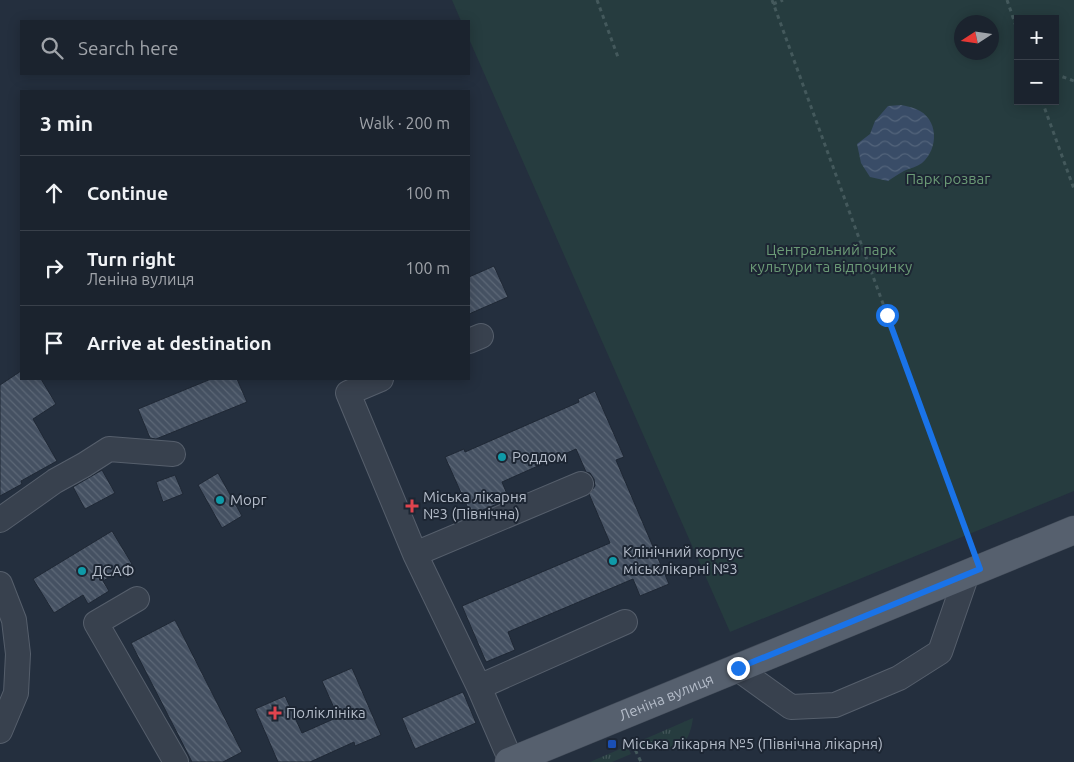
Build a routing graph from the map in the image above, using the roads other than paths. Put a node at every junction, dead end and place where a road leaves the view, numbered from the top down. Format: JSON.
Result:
{"nodes":[{"id":1,"x":380,"y":380,"type":"edge"},
{"id":2,"x":173,"y":454,"type":"dead end"},
{"id":3,"x":581,"y":484,"type":"dead end"},
{"id":4,"x":0,"y":520,"type":"edge"},
{"id":5,"x":1074,"y":530,"type":"edge"},
{"id":6,"x":415,"y":554,"type":"junction"},
{"id":7,"x":973,"y":572,"type":"junction"},
{"id":8,"x":0,"y":584,"type":"edge"},
{"id":9,"x":137,"y":599,"type":"dead end"},
{"id":10,"x":625,"y":622,"type":"dead end"},
{"id":11,"x":738,"y":668,"type":"junction"},
{"id":12,"x":479,"y":687,"type":"junction"},
{"id":13,"x":0,"y":730,"type":"edge"},
{"id":14,"x":176,"y":762,"type":"edge"},
{"id":15,"x":510,"y":762,"type":"edge"}],
"edges":[{"from":1,"to":6,"type":"lane"},
{"from":2,"to":4,"type":"lane"},
{"from":3,"to":6,"type":"lane"},
{"from":5,"to":7,"type":"main road","name":"Леніна вулиця"},
{"from":6,"to":12,"type":"lane"},
{"from":7,"to":11,"type":"main road","name":"Леніна вулиця"},
{"from":7,"to":11,"type":"lane"},
{"from":8,"to":13,"type":"lane"},
{"from":9,"to":14,"type":"lane"},
{"from":10,"to":12,"type":"lane"},
{"from":11,"to":15,"type":"main road","name":"Леніна вулиця"},
{"from":12,"to":15,"type":"lane"}]}
